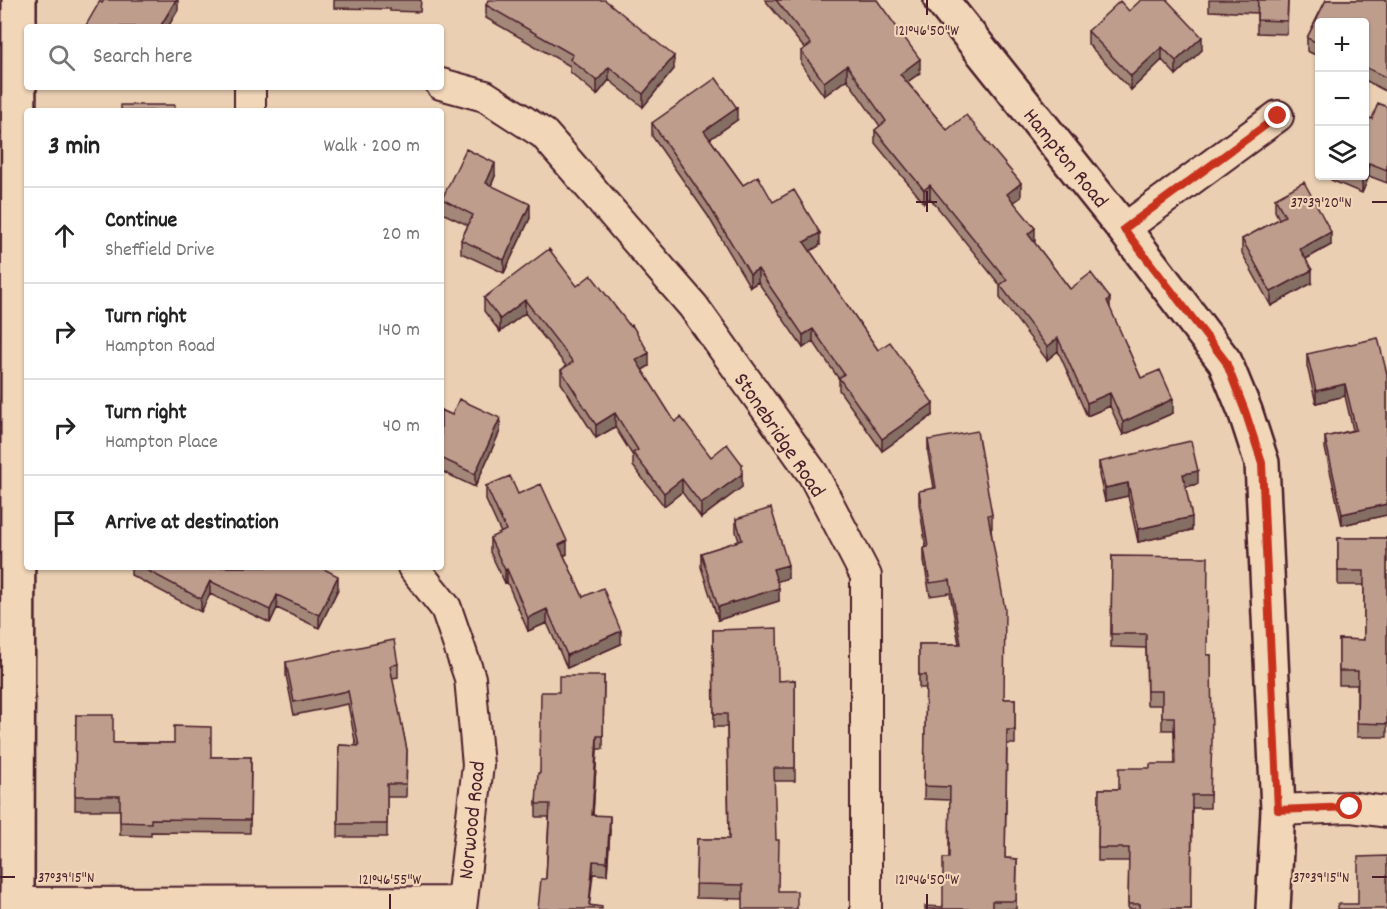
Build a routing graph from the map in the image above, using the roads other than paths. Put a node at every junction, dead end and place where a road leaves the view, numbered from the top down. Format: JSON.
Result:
{"nodes":[{"id":1,"x":19,"y":0,"type":"edge"},
{"id":2,"x":941,"y":0,"type":"edge"},
{"id":3,"x":444,"y":85,"type":"edge"},
{"id":4,"x":250,"y":90,"type":"edge"},
{"id":5,"x":250,"y":108,"type":"edge"},
{"id":6,"x":1278,"y":116,"type":"dead end"},
{"id":7,"x":1124,"y":229,"type":"junction"},
{"id":8,"x":415,"y":570,"type":"edge"},
{"id":9,"x":1278,"y":810,"type":"junction"},
{"id":10,"x":1387,"y":812,"type":"edge"},
{"id":11,"x":461,"y":905,"type":"edge"},
{"id":12,"x":17,"y":906,"type":"edge"},
{"id":13,"x":866,"y":909,"type":"edge"},
{"id":14,"x":1273,"y":909,"type":"edge"}],
"edges":[{"from":1,"to":12,"type":"street"},
{"from":2,"to":7,"type":"street","name":"Hampton Road"},
{"from":3,"to":13,"type":"street","name":"Stonebridge Road"},
{"from":4,"to":5,"type":"street"},
{"from":6,"to":7,"type":"street"},
{"from":7,"to":9,"type":"street","name":"Hampton Road"},
{"from":8,"to":11,"type":"street","name":"Norwood Road"},
{"from":9,"to":10,"type":"street"},
{"from":9,"to":14,"type":"street","name":"Hampton Road"},
{"from":11,"to":12,"type":"street"}]}
